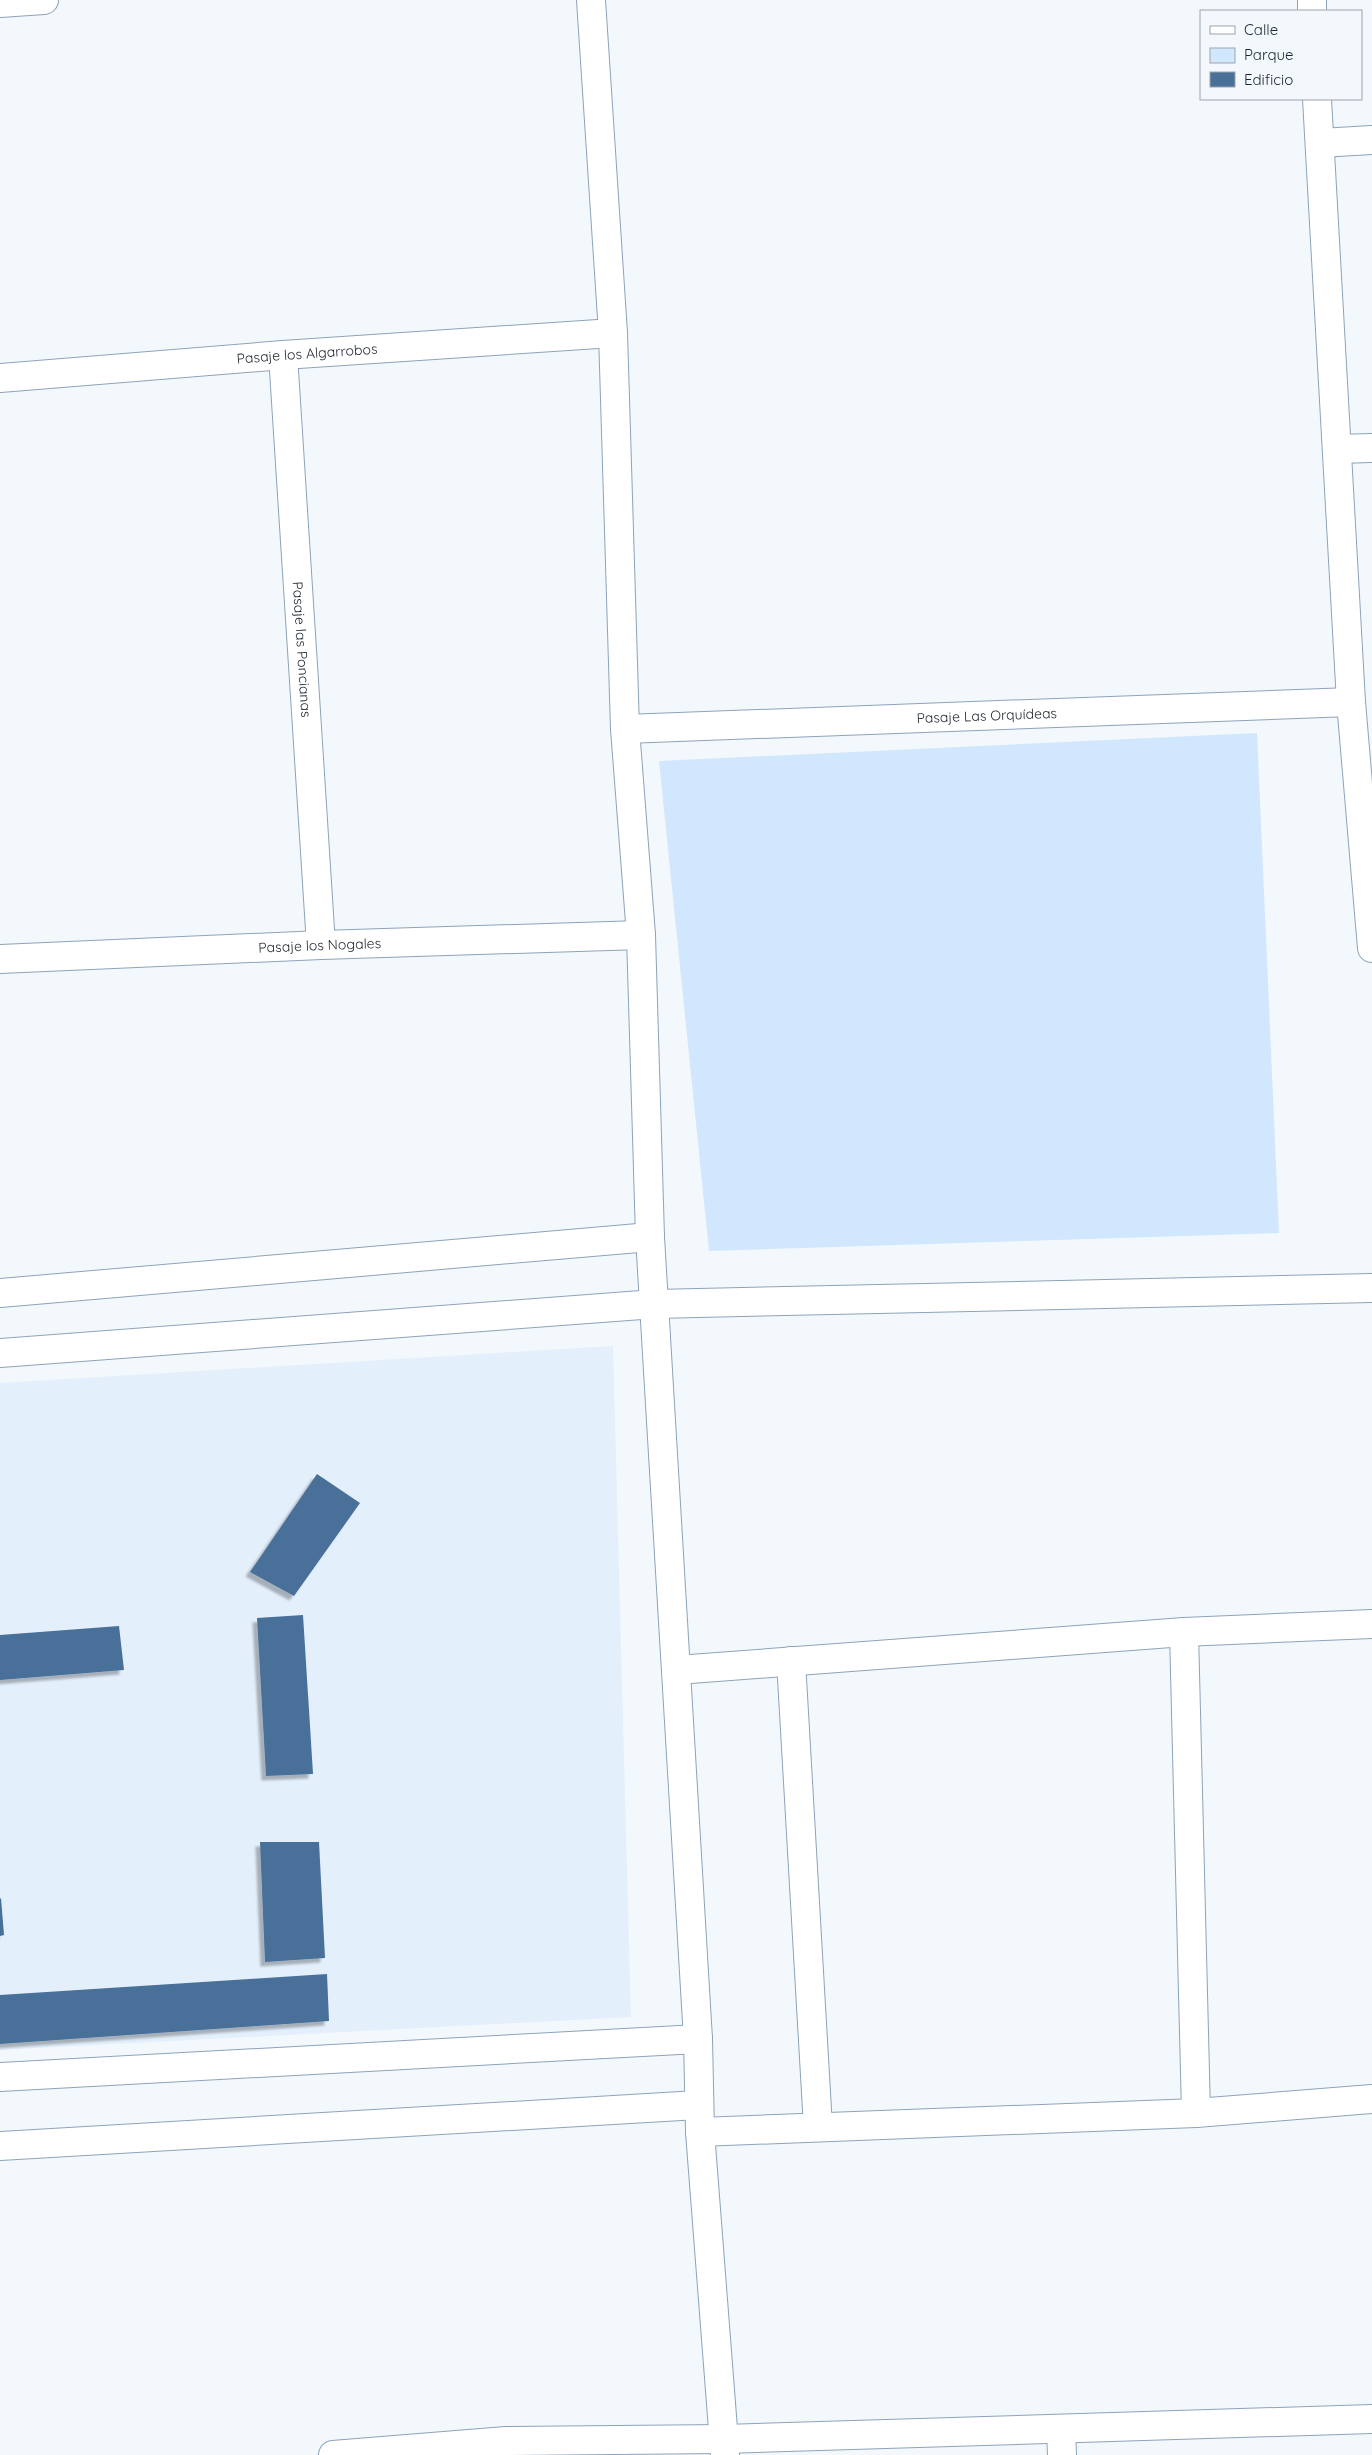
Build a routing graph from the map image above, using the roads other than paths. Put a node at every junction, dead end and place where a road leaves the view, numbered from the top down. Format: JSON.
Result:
{"nodes":[{"id":1,"x":44,"y":0,"type":"edge"},
{"id":2,"x":591,"y":0,"type":"edge"},
{"id":3,"x":0,"y":3,"type":"edge"},
{"id":4,"x":1317,"y":100,"type":"edge"},
{"id":5,"x":1372,"y":140,"type":"edge"},
{"id":6,"x":1320,"y":143,"type":"junction"},
{"id":7,"x":613,"y":334,"type":"junction"},
{"id":8,"x":282,"y":355,"type":"junction"},
{"id":9,"x":0,"y":378,"type":"edge"},
{"id":10,"x":1372,"y":448,"type":"edge"},
{"id":11,"x":1337,"y":449,"type":"junction"},
{"id":12,"x":1351,"y":702,"type":"junction"},
{"id":13,"x":625,"y":729,"type":"junction"},
{"id":14,"x":641,"y":935,"type":"junction"},
{"id":15,"x":321,"y":945,"type":"junction"},
{"id":16,"x":1372,"y":948,"type":"edge"},
{"id":17,"x":0,"y":959,"type":"edge"},
{"id":18,"x":650,"y":1237,"type":"junction"},
{"id":19,"x":1372,"y":1288,"type":"edge"},
{"id":20,"x":0,"y":1293,"type":"edge"},
{"id":21,"x":655,"y":1304,"type":"junction"},
{"id":22,"x":0,"y":1353,"type":"edge"},
{"id":23,"x":1372,"y":1624,"type":"edge"},
{"id":24,"x":1184,"y":1632,"type":"junction"},
{"id":25,"x":791,"y":1661,"type":"junction"},
{"id":26,"x":677,"y":1670,"type":"junction"},
{"id":27,"x":698,"y":2039,"type":"junction"},
{"id":28,"x":0,"y":2077,"type":"edge"},
{"id":29,"x":1372,"y":2099,"type":"edge"},
{"id":30,"x":698,"y":2105,"type":"junction"},
{"id":31,"x":1196,"y":2113,"type":"junction"},
{"id":32,"x":818,"y":2127,"type":"junction"},
{"id":33,"x":700,"y":2132,"type":"junction"},
{"id":34,"x":0,"y":2146,"type":"edge"},
{"id":35,"x":1372,"y":2419,"type":"edge"},
{"id":36,"x":1062,"y":2442,"type":"edge"},
{"id":37,"x":615,"y":2447,"type":"edge"},
{"id":38,"x":724,"y":2447,"type":"edge"},
{"id":39,"x":334,"y":2455,"type":"edge"}],
"edges":[{"from":1,"to":3,"type":"street"},
{"from":2,"to":7,"type":"street"},
{"from":4,"to":6,"type":"street"},
{"from":5,"to":6,"type":"street"},
{"from":6,"to":11,"type":"street"},
{"from":7,"to":8,"type":"street","name":"Pasaje los Algarrobos"},
{"from":7,"to":13,"type":"street"},
{"from":8,"to":9,"type":"street","name":"Pasaje los Algarrobos"},
{"from":8,"to":15,"type":"street","name":"Pasaje las Poncianas"},
{"from":10,"to":11,"type":"street"},
{"from":11,"to":12,"type":"street"},
{"from":12,"to":13,"type":"street","name":"Pasaje Las Orquídeas"},
{"from":12,"to":16,"type":"street"},
{"from":13,"to":14,"type":"street"},
{"from":14,"to":15,"type":"street","name":"Pasaje los Nogales"},
{"from":14,"to":18,"type":"street"},
{"from":15,"to":17,"type":"street","name":"Pasaje los Nogales"},
{"from":18,"to":20,"type":"street"},
{"from":18,"to":21,"type":"street"},
{"from":19,"to":21,"type":"street"},
{"from":21,"to":22,"type":"street"},
{"from":21,"to":26,"type":"street"},
{"from":23,"to":24,"type":"street"},
{"from":24,"to":25,"type":"street"},
{"from":24,"to":31,"type":"street"},
{"from":25,"to":26,"type":"street"},
{"from":25,"to":32,"type":"street"},
{"from":26,"to":27,"type":"street"},
{"from":27,"to":28,"type":"street"},
{"from":27,"to":30,"type":"street"},
{"from":29,"to":31,"type":"street"},
{"from":30,"to":33,"type":"street"},
{"from":30,"to":34,"type":"street"},
{"from":31,"to":32,"type":"street"},
{"from":32,"to":33,"type":"street"},
{"from":33,"to":38,"type":"street"},
{"from":35,"to":36,"type":"street"},
{"from":36,"to":38,"type":"street"},
{"from":37,"to":38,"type":"street"},
{"from":37,"to":39,"type":"street"}]}
